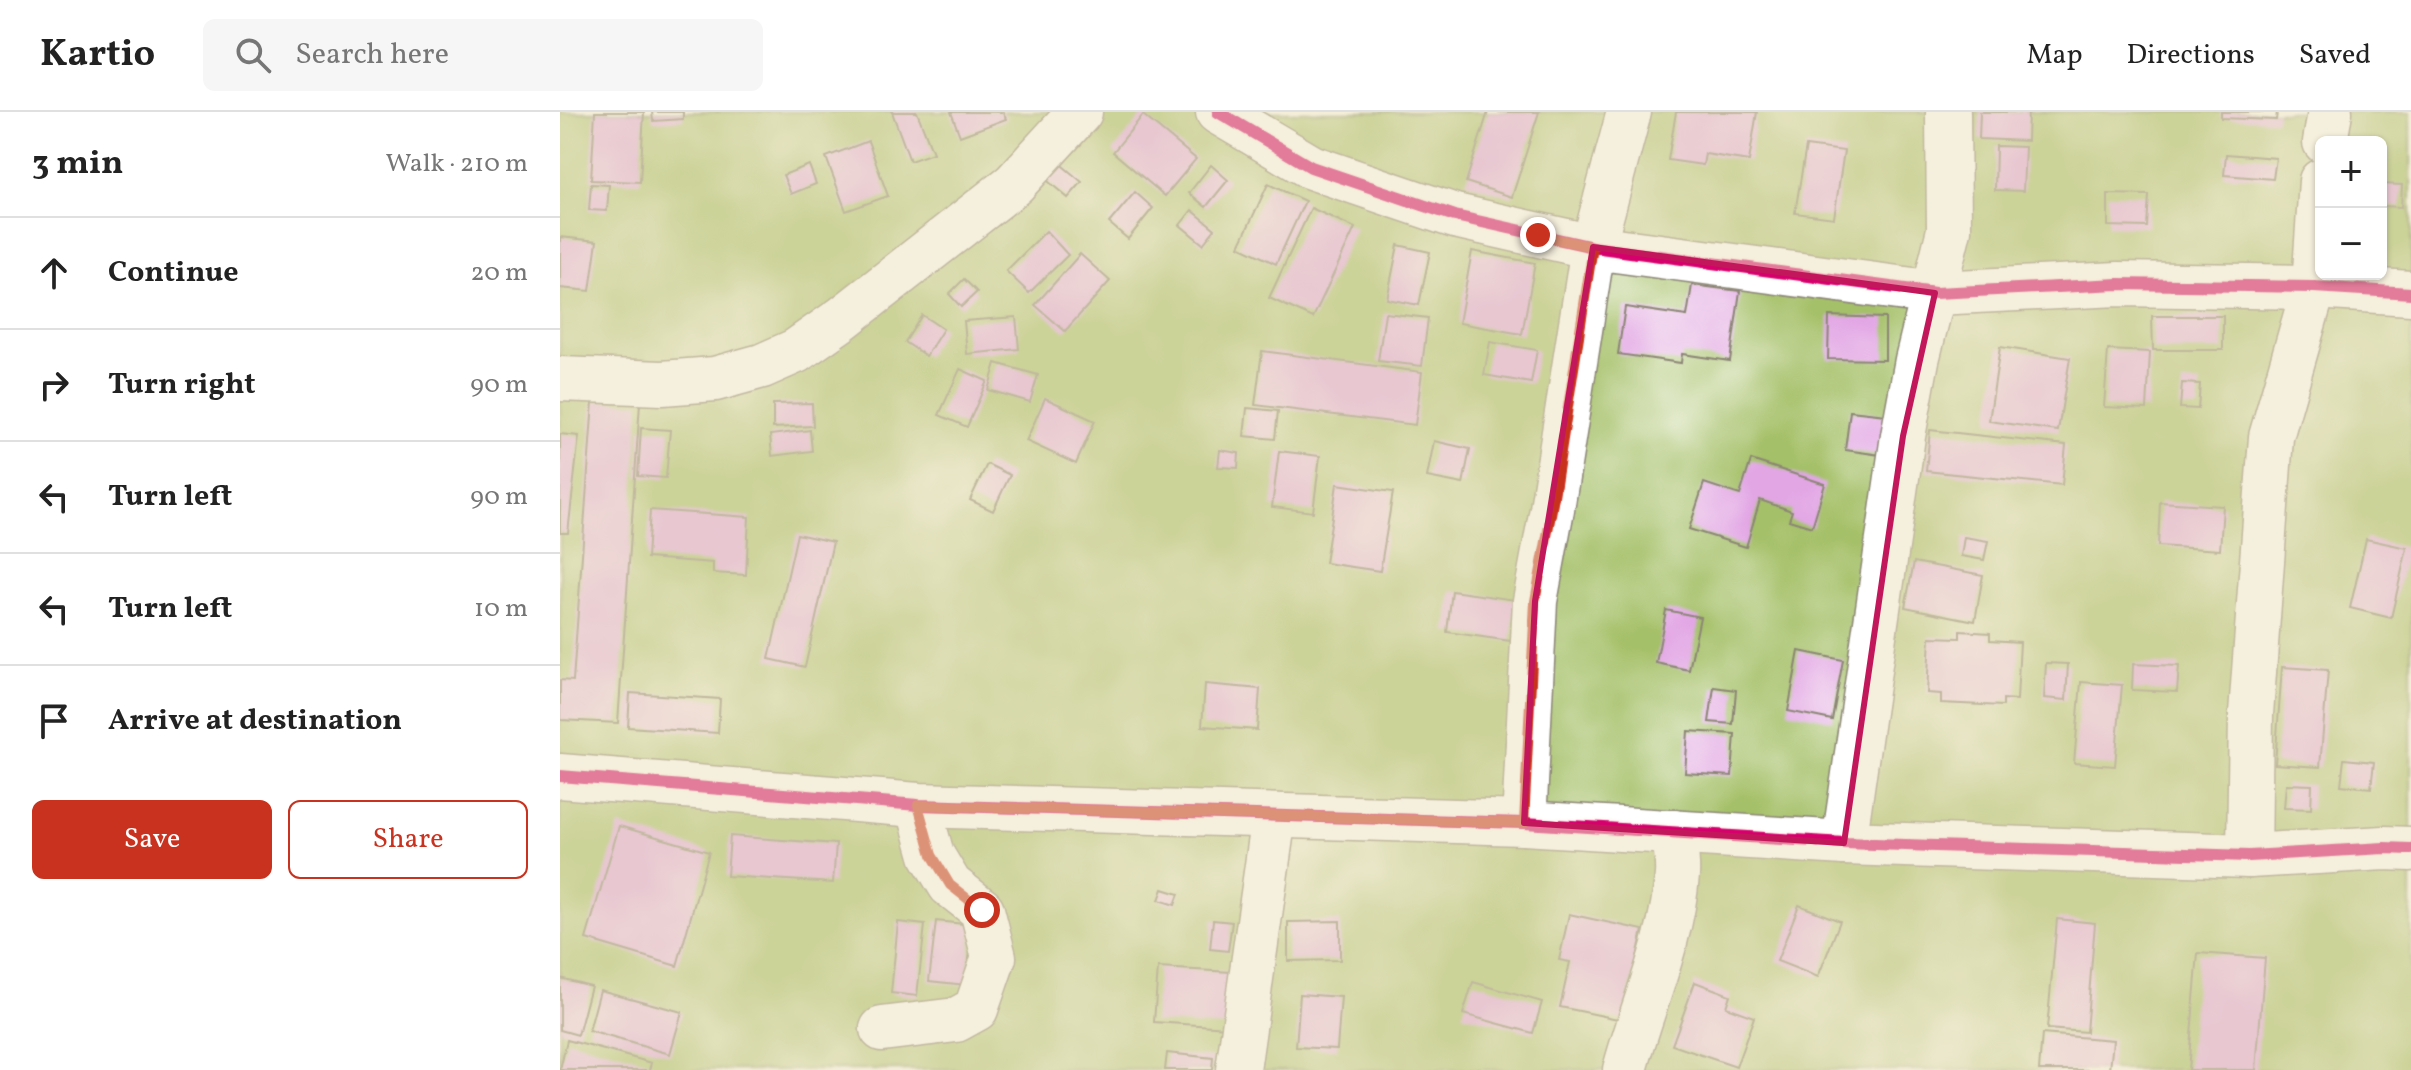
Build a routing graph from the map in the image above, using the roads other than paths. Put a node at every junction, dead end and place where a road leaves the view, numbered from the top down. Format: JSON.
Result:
{"nodes":[{"id":1,"x":1080,"y":112,"type":"edge"},
{"id":2,"x":1218,"y":112,"type":"edge"},
{"id":3,"x":1629,"y":112,"type":"edge"},
{"id":4,"x":1948,"y":112,"type":"edge"},
{"id":5,"x":2330,"y":112,"type":"edge"},
{"id":6,"x":2326,"y":136,"type":"edge"},
{"id":7,"x":2319,"y":208,"type":"edge"},
{"id":8,"x":1593,"y":247,"type":"junction"},
{"id":9,"x":2314,"y":287,"type":"junction"},
{"id":10,"x":1935,"y":293,"type":"junction"},
{"id":11,"x":2411,"y":293,"type":"edge"},
{"id":12,"x":560,"y":379,"type":"edge"},
{"id":13,"x":560,"y":776,"type":"edge"},
{"id":14,"x":918,"y":805,"type":"junction"},
{"id":15,"x":1274,"y":816,"type":"junction"},
{"id":16,"x":1524,"y":823,"type":"junction"},
{"id":17,"x":1674,"y":832,"type":"junction"},
{"id":18,"x":1844,"y":843,"type":"junction"},
{"id":19,"x":2411,"y":849,"type":"edge"},
{"id":20,"x":2249,"y":856,"type":"junction"},
{"id":21,"x":882,"y":1029,"type":"dead end"},
{"id":22,"x":1238,"y":1070,"type":"edge"},
{"id":23,"x":1625,"y":1070,"type":"edge"}],
"edges":[{"from":1,"to":12,"type":"street"},
{"from":2,"to":8,"type":"street"},
{"from":3,"to":8,"type":"street"},
{"from":4,"to":10,"type":"street"},
{"from":5,"to":6,"type":"street"},
{"from":7,"to":9,"type":"street"},
{"from":8,"to":10,"type":"street"},
{"from":8,"to":16,"type":"street"},
{"from":9,"to":10,"type":"street"},
{"from":9,"to":11,"type":"street"},
{"from":9,"to":20,"type":"street"},
{"from":10,"to":18,"type":"street"},
{"from":13,"to":14,"type":"street"},
{"from":14,"to":15,"type":"street"},
{"from":14,"to":21,"type":"street"},
{"from":15,"to":16,"type":"street"},
{"from":15,"to":22,"type":"street"},
{"from":16,"to":17,"type":"street"},
{"from":17,"to":18,"type":"street"},
{"from":17,"to":23,"type":"street"},
{"from":18,"to":20,"type":"street"},
{"from":19,"to":20,"type":"street"}]}
